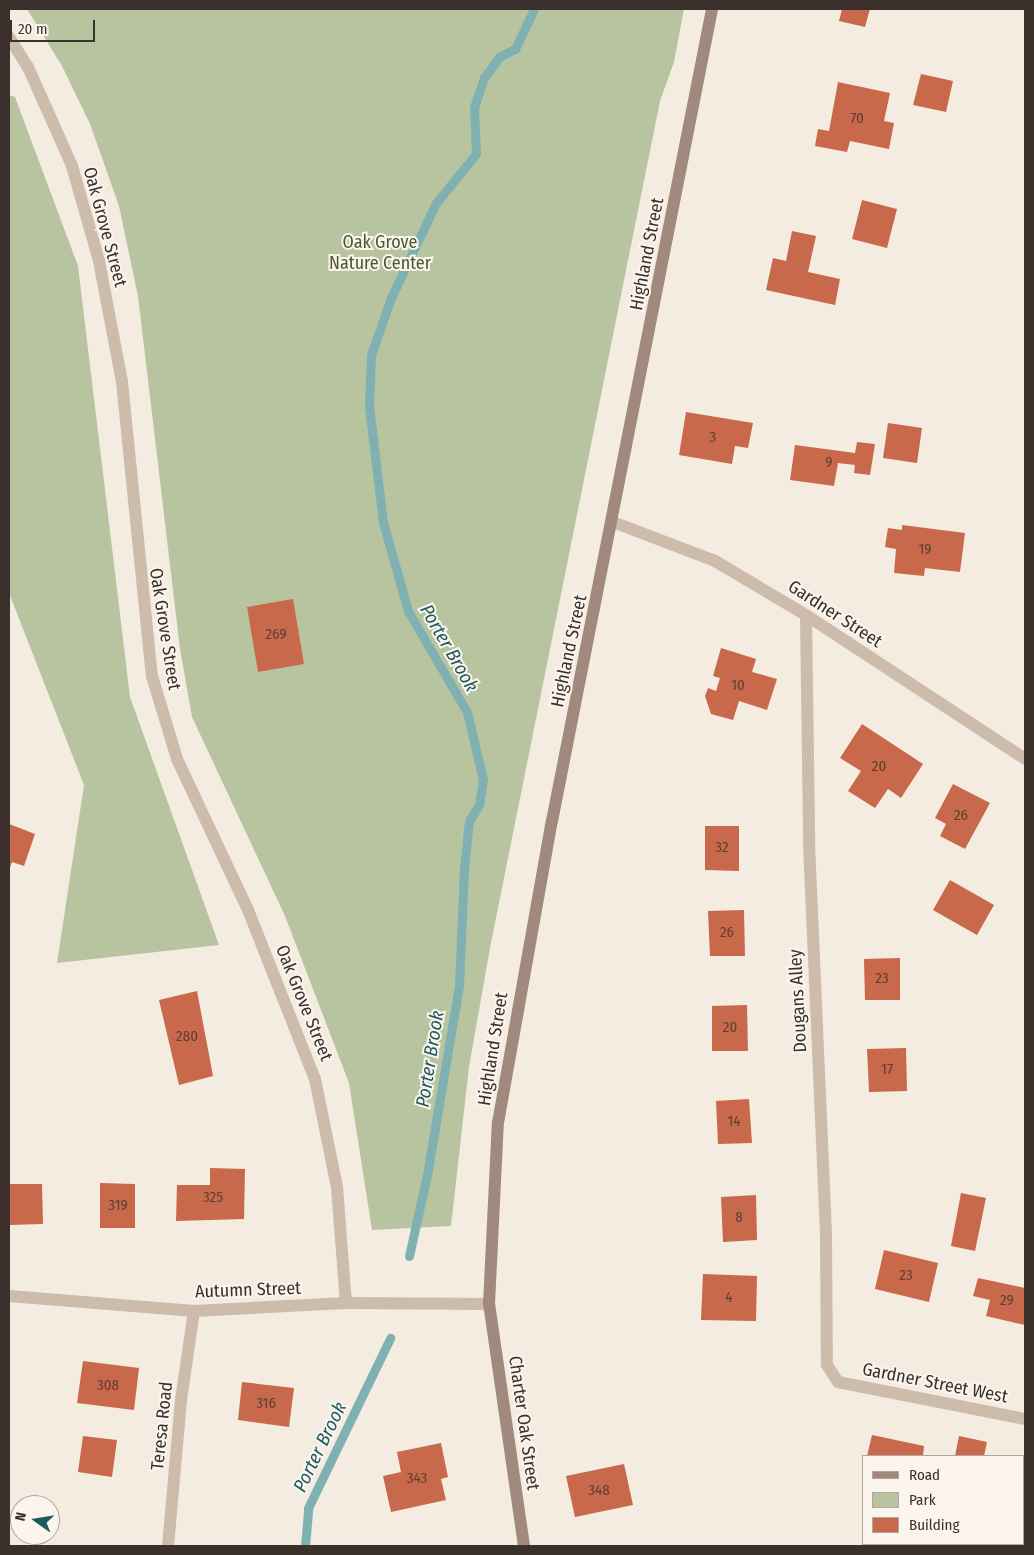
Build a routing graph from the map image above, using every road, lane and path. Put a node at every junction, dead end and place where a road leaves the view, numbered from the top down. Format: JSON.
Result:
{"nodes":[{"id":1,"x":712,"y":9,"type":"edge"},
{"id":2,"x":9,"y":37,"type":"edge"},
{"id":3,"x":613,"y":522,"type":"junction"},
{"id":4,"x":806,"y":615,"type":"junction"},
{"id":5,"x":1025,"y":760,"type":"edge"},
{"id":6,"x":9,"y":1296,"type":"edge"},
{"id":7,"x":346,"y":1303,"type":"junction"},
{"id":8,"x":489,"y":1304,"type":"junction"},
{"id":9,"x":194,"y":1311,"type":"junction"},
{"id":10,"x":838,"y":1382,"type":"joint"},
{"id":11,"x":1025,"y":1419,"type":"edge"},
{"id":12,"x":168,"y":1546,"type":"edge"},
{"id":13,"x":524,"y":1546,"type":"edge"}],
"edges":[{"from":1,"to":3,"type":"main road","name":"Highland Street"},
{"from":2,"to":7,"type":"street","name":"Oak Grove Street"},
{"from":3,"to":4,"type":"street","name":"Gardner Street"},
{"from":3,"to":8,"type":"main road","name":"Highland Street"},
{"from":4,"to":5,"type":"street","name":"Gardner Street"},
{"from":4,"to":10,"type":"street","name":"Dougans Alley"},
{"from":6,"to":9,"type":"street","name":"Autumn Street"},
{"from":7,"to":8,"type":"street","name":"Autumn Street"},
{"from":7,"to":9,"type":"street","name":"Autumn Street"},
{"from":8,"to":13,"type":"main road","name":"Charter Oak Street"},
{"from":9,"to":12,"type":"street","name":"Teresa Road"},
{"from":10,"to":11,"type":"street","name":"Gardner Street West"}]}
